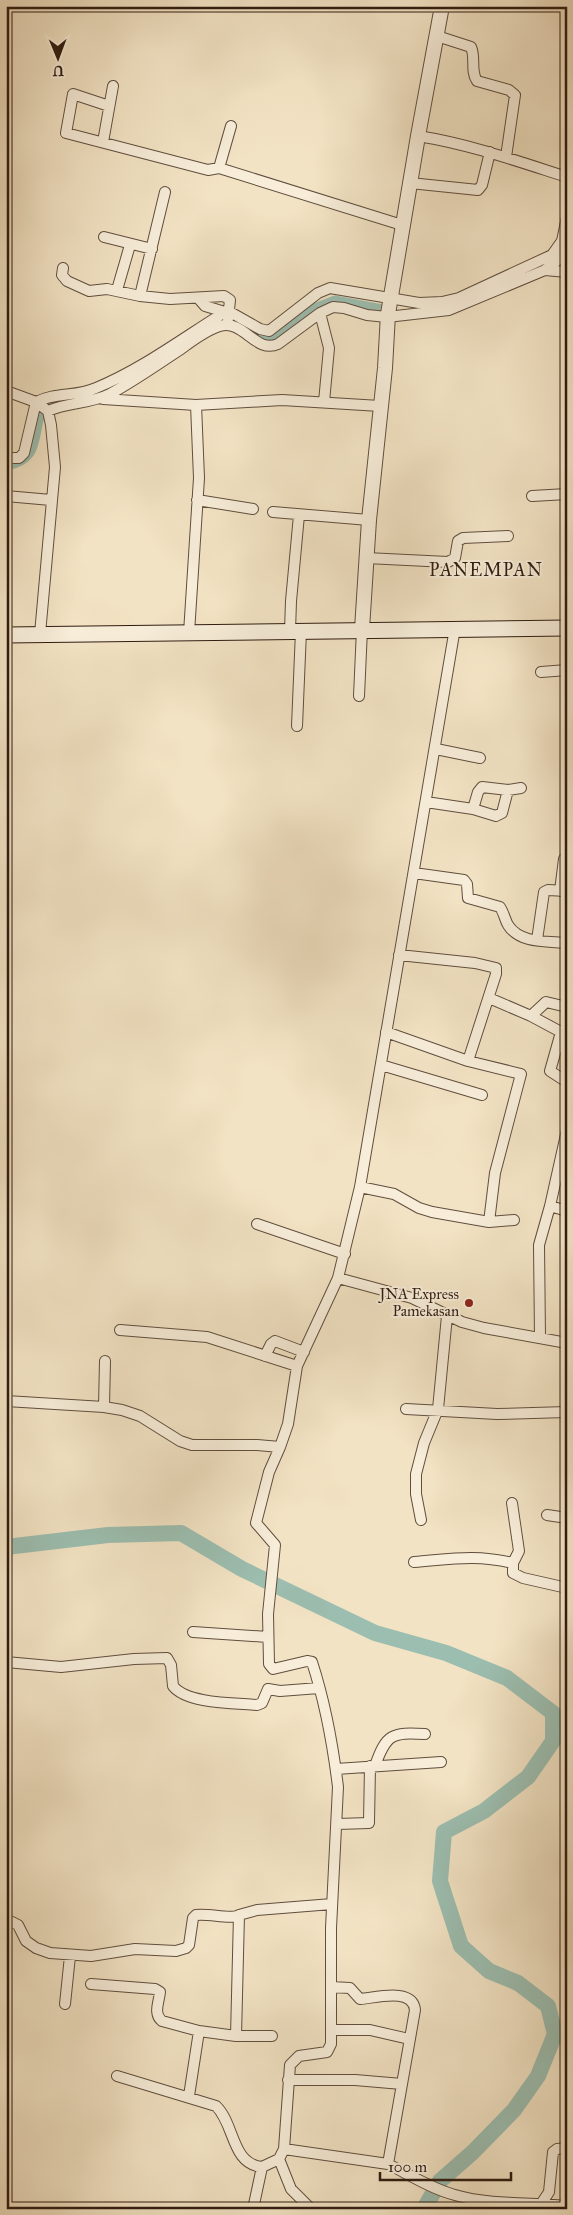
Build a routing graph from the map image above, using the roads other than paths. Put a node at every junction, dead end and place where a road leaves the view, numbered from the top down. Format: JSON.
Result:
{"nodes":[{"id":1,"x":442,"y":6,"type":"edge"},
{"id":2,"x":437,"y":36,"type":"junction"},
{"id":3,"x":113,"y":86,"type":"dead end"},
{"id":4,"x":109,"y":106,"type":"junction"},
{"id":5,"x":231,"y":126,"type":"dead end"},
{"id":6,"x":418,"y":136,"type":"junction"},
{"id":7,"x":103,"y":142,"type":"junction"},
{"id":8,"x":490,"y":152,"type":"junction"},
{"id":9,"x":506,"y":157,"type":"junction"},
{"id":10,"x":219,"y":168,"type":"junction"},
{"id":11,"x":567,"y":177,"type":"edge"},
{"id":12,"x":410,"y":183,"type":"junction"},
{"id":13,"x":165,"y":192,"type":"dead end"},
{"id":14,"x":567,"y":217,"type":"edge"},
{"id":15,"x":402,"y":225,"type":"junction"},
{"id":16,"x":104,"y":237,"type":"dead end"},
{"id":17,"x":130,"y":244,"type":"junction"},
{"id":18,"x":152,"y":249,"type":"junction"},
{"id":19,"x":567,"y":253,"type":"edge"},
{"id":20,"x":62,"y":268,"type":"dead end"},
{"id":21,"x":545,"y":270,"type":"junction"},
{"id":22,"x":567,"y":272,"type":"edge"},
{"id":23,"x":496,"y":287,"type":"junction"},
{"id":24,"x":117,"y":290,"type":"junction"},
{"id":25,"x":140,"y":296,"type":"junction"},
{"id":26,"x":198,"y":298,"type":"junction"},
{"id":27,"x":389,"y":308,"type":"junction"},
{"id":28,"x":320,"y":313,"type":"junction"},
{"id":29,"x":228,"y":317,"type":"junction"},
{"id":30,"x":6,"y":390,"type":"edge"},
{"id":31,"x":99,"y":399,"type":"junction"},
{"id":32,"x":324,"y":402,"type":"junction"},
{"id":33,"x":196,"y":405,"type":"junction"},
{"id":34,"x":380,"y":406,"type":"junction"},
{"id":35,"x":42,"y":407,"type":"junction"},
{"id":36,"x":6,"y":458,"type":"edge"},
{"id":37,"x":567,"y":494,"type":"edge"},
{"id":38,"x":6,"y":496,"type":"edge"},
{"id":39,"x":532,"y":496,"type":"dead end"},
{"id":40,"x":51,"y":500,"type":"junction"},
{"id":41,"x":197,"y":500,"type":"junction"},
{"id":42,"x":253,"y":510,"type":"dead end"},
{"id":43,"x":273,"y":512,"type":"dead end"},
{"id":44,"x":299,"y":515,"type":"junction"},
{"id":45,"x":369,"y":520,"type":"junction"},
{"id":46,"x":508,"y":536,"type":"dead end"},
{"id":47,"x":366,"y":558,"type":"junction"},
{"id":48,"x":455,"y":628,"type":"junction"},
{"id":49,"x":567,"y":628,"type":"edge"},
{"id":50,"x":362,"y":629,"type":"junction"},
{"id":51,"x":295,"y":631,"type":"junction"},
{"id":52,"x":40,"y":634,"type":"junction"},
{"id":53,"x":189,"y":634,"type":"junction"},
{"id":54,"x":6,"y":635,"type":"edge"},
{"id":55,"x":567,"y":670,"type":"edge"},
{"id":56,"x":541,"y":672,"type":"dead end"},
{"id":57,"x":359,"y":696,"type":"dead end"},
{"id":58,"x":297,"y":726,"type":"dead end"},
{"id":59,"x":436,"y":749,"type":"junction"},
{"id":60,"x":480,"y":758,"type":"dead end"},
{"id":61,"x":521,"y":788,"type":"dead end"},
{"id":62,"x":508,"y":790,"type":"junction"},
{"id":63,"x":426,"y":802,"type":"junction"},
{"id":64,"x":473,"y":809,"type":"junction"},
{"id":65,"x":567,"y":855,"type":"edge"},
{"id":66,"x":414,"y":874,"type":"junction"},
{"id":67,"x":564,"y":891,"type":"edge"},
{"id":68,"x":537,"y":940,"type":"junction"},
{"id":69,"x":567,"y":943,"type":"edge"},
{"id":70,"x":399,"y":954,"type":"junction"},
{"id":71,"x":489,"y":998,"type":"junction"},
{"id":72,"x":567,"y":1007,"type":"edge"},
{"id":73,"x":531,"y":1016,"type":"junction"},
{"id":74,"x":386,"y":1032,"type":"junction"},
{"id":75,"x":468,"y":1061,"type":"junction"},
{"id":76,"x":381,"y":1065,"type":"junction"},
{"id":77,"x":567,"y":1082,"type":"edge"},
{"id":78,"x":482,"y":1095,"type":"dead end"},
{"id":79,"x":567,"y":1130,"type":"edge"},
{"id":80,"x":360,"y":1187,"type":"junction"},
{"id":81,"x":550,"y":1206,"type":"junction"},
{"id":82,"x":567,"y":1211,"type":"edge"},
{"id":83,"x":514,"y":1220,"type":"dead end"},
{"id":84,"x":489,"y":1222,"type":"junction"},
{"id":85,"x":257,"y":1224,"type":"dead end"},
{"id":86,"x":345,"y":1254,"type":"junction"},
{"id":87,"x":338,"y":1278,"type":"junction"},
{"id":88,"x":447,"y":1316,"type":"junction"},
{"id":89,"x":120,"y":1330,"type":"dead end"},
{"id":90,"x":540,"y":1337,"type":"junction"},
{"id":91,"x":567,"y":1343,"type":"edge"},
{"id":92,"x":304,"y":1352,"type":"junction"},
{"id":93,"x":266,"y":1356,"type":"junction"},
{"id":94,"x":106,"y":1361,"type":"dead end"},
{"id":95,"x":298,"y":1366,"type":"junction"},
{"id":96,"x":6,"y":1401,"type":"edge"},
{"id":97,"x":104,"y":1407,"type":"junction"},
{"id":98,"x":406,"y":1409,"type":"dead end"},
{"id":99,"x":438,"y":1409,"type":"junction"},
{"id":100,"x":567,"y":1412,"type":"edge"},
{"id":101,"x":280,"y":1448,"type":"junction"},
{"id":102,"x":512,"y":1503,"type":"dead end"},
{"id":103,"x":547,"y":1515,"type":"dead end"},
{"id":104,"x":567,"y":1518,"type":"edge"},
{"id":105,"x":421,"y":1520,"type":"dead end"},
{"id":106,"x":414,"y":1562,"type":"dead end"},
{"id":107,"x":513,"y":1563,"type":"junction"},
{"id":108,"x":567,"y":1587,"type":"edge"},
{"id":109,"x":193,"y":1632,"type":"dead end"},
{"id":110,"x":268,"y":1637,"type":"junction"},
{"id":111,"x":6,"y":1662,"type":"edge"},
{"id":112,"x":319,"y":1688,"type":"junction"},
{"id":113,"x":425,"y":1734,"type":"dead end"},
{"id":114,"x":442,"y":1762,"type":"dead end"},
{"id":115,"x":372,"y":1766,"type":"junction"},
{"id":116,"x":336,"y":1769,"type":"junction"},
{"id":117,"x":337,"y":1824,"type":"junction"},
{"id":118,"x":332,"y":1904,"type":"junction"},
{"id":119,"x":240,"y":1915,"type":"junction"},
{"id":120,"x":6,"y":1919,"type":"edge"},
{"id":121,"x":70,"y":1956,"type":"junction"},
{"id":122,"x":91,"y":1984,"type":"dead end"},
{"id":123,"x":330,"y":1987,"type":"junction"},
{"id":124,"x":65,"y":2004,"type":"dead end"},
{"id":125,"x":331,"y":2030,"type":"junction"},
{"id":126,"x":199,"y":2031,"type":"junction"},
{"id":127,"x":236,"y":2036,"type":"junction"},
{"id":128,"x":272,"y":2036,"type":"dead end"},
{"id":129,"x":408,"y":2039,"type":"junction"},
{"id":130,"x":117,"y":2076,"type":"dead end"},
{"id":131,"x":288,"y":2080,"type":"junction"},
{"id":132,"x":402,"y":2084,"type":"junction"},
{"id":133,"x":188,"y":2096,"type":"junction"},
{"id":134,"x":567,"y":2148,"type":"edge"},
{"id":135,"x":284,"y":2149,"type":"junction"},
{"id":136,"x":279,"y":2160,"type":"junction"},
{"id":137,"x":388,"y":2164,"type":"junction"},
{"id":138,"x":262,"y":2167,"type":"junction"},
{"id":139,"x":541,"y":2204,"type":"junction"},
{"id":140,"x":567,"y":2206,"type":"edge"},
{"id":141,"x":253,"y":2209,"type":"edge"},
{"id":142,"x":311,"y":2209,"type":"edge"}],
"edges":[{"from":1,"to":2,"type":"street"},
{"from":2,"to":6,"type":"street"},
{"from":2,"to":9,"type":"street"},
{"from":3,"to":4,"type":"street"},
{"from":4,"to":7,"type":"street"},
{"from":4,"to":7,"type":"street"},
{"from":5,"to":10,"type":"street"},
{"from":6,"to":8,"type":"street"},
{"from":6,"to":12,"type":"street"},
{"from":7,"to":10,"type":"street"},
{"from":8,"to":9,"type":"street"},
{"from":8,"to":12,"type":"street"},
{"from":9,"to":11,"type":"street"},
{"from":10,"to":15,"type":"street"},
{"from":12,"to":15,"type":"street"},
{"from":13,"to":18,"type":"street"},
{"from":14,"to":23,"type":"street"},
{"from":15,"to":27,"type":"street"},
{"from":16,"to":17,"type":"street"},
{"from":17,"to":18,"type":"street"},
{"from":17,"to":24,"type":"street"},
{"from":18,"to":25,"type":"street"},
{"from":19,"to":21,"type":"street"},
{"from":20,"to":24,"type":"street"},
{"from":21,"to":22,"type":"street"},
{"from":21,"to":23,"type":"street"},
{"from":23,"to":27,"type":"street"},
{"from":23,"to":27,"type":"street"},
{"from":24,"to":25,"type":"street"},
{"from":25,"to":26,"type":"street"},
{"from":26,"to":29,"type":"street"},
{"from":26,"to":29,"type":"street"},
{"from":27,"to":28,"type":"street"},
{"from":27,"to":29,"type":"street"},
{"from":27,"to":34,"type":"street"},
{"from":28,"to":29,"type":"street"},
{"from":28,"to":32,"type":"street"},
{"from":29,"to":31,"type":"street"},
{"from":29,"to":35,"type":"street"},
{"from":30,"to":35,"type":"street"},
{"from":31,"to":33,"type":"street"},
{"from":31,"to":35,"type":"street"},
{"from":32,"to":33,"type":"street"},
{"from":32,"to":34,"type":"street"},
{"from":33,"to":41,"type":"street"},
{"from":34,"to":45,"type":"street"},
{"from":35,"to":36,"type":"street"},
{"from":35,"to":40,"type":"street"},
{"from":37,"to":39,"type":"street"},
{"from":38,"to":40,"type":"street"},
{"from":40,"to":52,"type":"street"},
{"from":41,"to":42,"type":"street"},
{"from":41,"to":53,"type":"street"},
{"from":43,"to":44,"type":"street"},
{"from":44,"to":45,"type":"street"},
{"from":44,"to":51,"type":"street"},
{"from":45,"to":47,"type":"street"},
{"from":46,"to":47,"type":"street"},
{"from":47,"to":50,"type":"street"},
{"from":48,"to":49,"type":"main road"},
{"from":48,"to":50,"type":"main road"},
{"from":48,"to":59,"type":"street"},
{"from":50,"to":51,"type":"main road"},
{"from":50,"to":57,"type":"street"},
{"from":51,"to":53,"type":"main road"},
{"from":51,"to":58,"type":"street"},
{"from":52,"to":53,"type":"main road"},
{"from":52,"to":54,"type":"main road"},
{"from":55,"to":56,"type":"street"},
{"from":59,"to":60,"type":"street"},
{"from":59,"to":63,"type":"street"},
{"from":61,"to":62,"type":"street"},
{"from":62,"to":64,"type":"street"},
{"from":62,"to":64,"type":"street"},
{"from":63,"to":64,"type":"street"},
{"from":63,"to":66,"type":"street"},
{"from":65,"to":67,"type":"street"},
{"from":66,"to":68,"type":"street"},
{"from":66,"to":70,"type":"street"},
{"from":67,"to":68,"type":"street"},
{"from":68,"to":69,"type":"street"},
{"from":70,"to":71,"type":"street"},
{"from":70,"to":74,"type":"street"},
{"from":71,"to":73,"type":"street"},
{"from":71,"to":75,"type":"street"},
{"from":72,"to":73,"type":"street"},
{"from":73,"to":77,"type":"street"},
{"from":74,"to":75,"type":"street"},
{"from":74,"to":76,"type":"street"},
{"from":75,"to":84,"type":"street"},
{"from":76,"to":78,"type":"street"},
{"from":76,"to":80,"type":"street"},
{"from":79,"to":81,"type":"street"},
{"from":80,"to":84,"type":"street"},
{"from":80,"to":86,"type":"street"},
{"from":81,"to":82,"type":"street"},
{"from":81,"to":90,"type":"street"},
{"from":83,"to":84,"type":"street"},
{"from":85,"to":86,"type":"street"},
{"from":86,"to":87,"type":"street"},
{"from":87,"to":88,"type":"street"},
{"from":87,"to":92,"type":"street"},
{"from":88,"to":90,"type":"street"},
{"from":88,"to":99,"type":"street"},
{"from":89,"to":93,"type":"street"},
{"from":90,"to":91,"type":"street"},
{"from":92,"to":93,"type":"street"},
{"from":92,"to":95,"type":"street"},
{"from":93,"to":95,"type":"street"},
{"from":94,"to":97,"type":"street"},
{"from":95,"to":101,"type":"street"},
{"from":96,"to":97,"type":"street"},
{"from":97,"to":101,"type":"street"},
{"from":98,"to":99,"type":"street"},
{"from":99,"to":100,"type":"street"},
{"from":99,"to":105,"type":"street"},
{"from":101,"to":110,"type":"street"},
{"from":102,"to":107,"type":"street"},
{"from":103,"to":104,"type":"street"},
{"from":106,"to":107,"type":"street"},
{"from":107,"to":108,"type":"street"},
{"from":109,"to":110,"type":"street"},
{"from":110,"to":112,"type":"street"},
{"from":111,"to":112,"type":"street"},
{"from":112,"to":116,"type":"street"},
{"from":113,"to":115,"type":"street"},
{"from":114,"to":115,"type":"street"},
{"from":115,"to":116,"type":"street"},
{"from":115,"to":117,"type":"street"},
{"from":116,"to":117,"type":"street"},
{"from":117,"to":118,"type":"street"},
{"from":118,"to":119,"type":"street"},
{"from":118,"to":123,"type":"street"},
{"from":119,"to":121,"type":"street"},
{"from":119,"to":127,"type":"street"},
{"from":120,"to":121,"type":"street"},
{"from":121,"to":124,"type":"street"},
{"from":122,"to":126,"type":"street"},
{"from":123,"to":125,"type":"street"},
{"from":123,"to":129,"type":"street"},
{"from":125,"to":129,"type":"street"},
{"from":125,"to":131,"type":"street"},
{"from":126,"to":127,"type":"street"},
{"from":126,"to":133,"type":"street"},
{"from":127,"to":128,"type":"street"},
{"from":129,"to":132,"type":"street"},
{"from":130,"to":133,"type":"street"},
{"from":131,"to":132,"type":"street"},
{"from":131,"to":135,"type":"street"},
{"from":132,"to":137,"type":"street"},
{"from":133,"to":138,"type":"street"},
{"from":134,"to":139,"type":"street"},
{"from":135,"to":136,"type":"street"},
{"from":135,"to":137,"type":"street"},
{"from":136,"to":138,"type":"street"},
{"from":136,"to":142,"type":"street"},
{"from":137,"to":139,"type":"street"},
{"from":138,"to":141,"type":"street"},
{"from":139,"to":140,"type":"street"}]}
